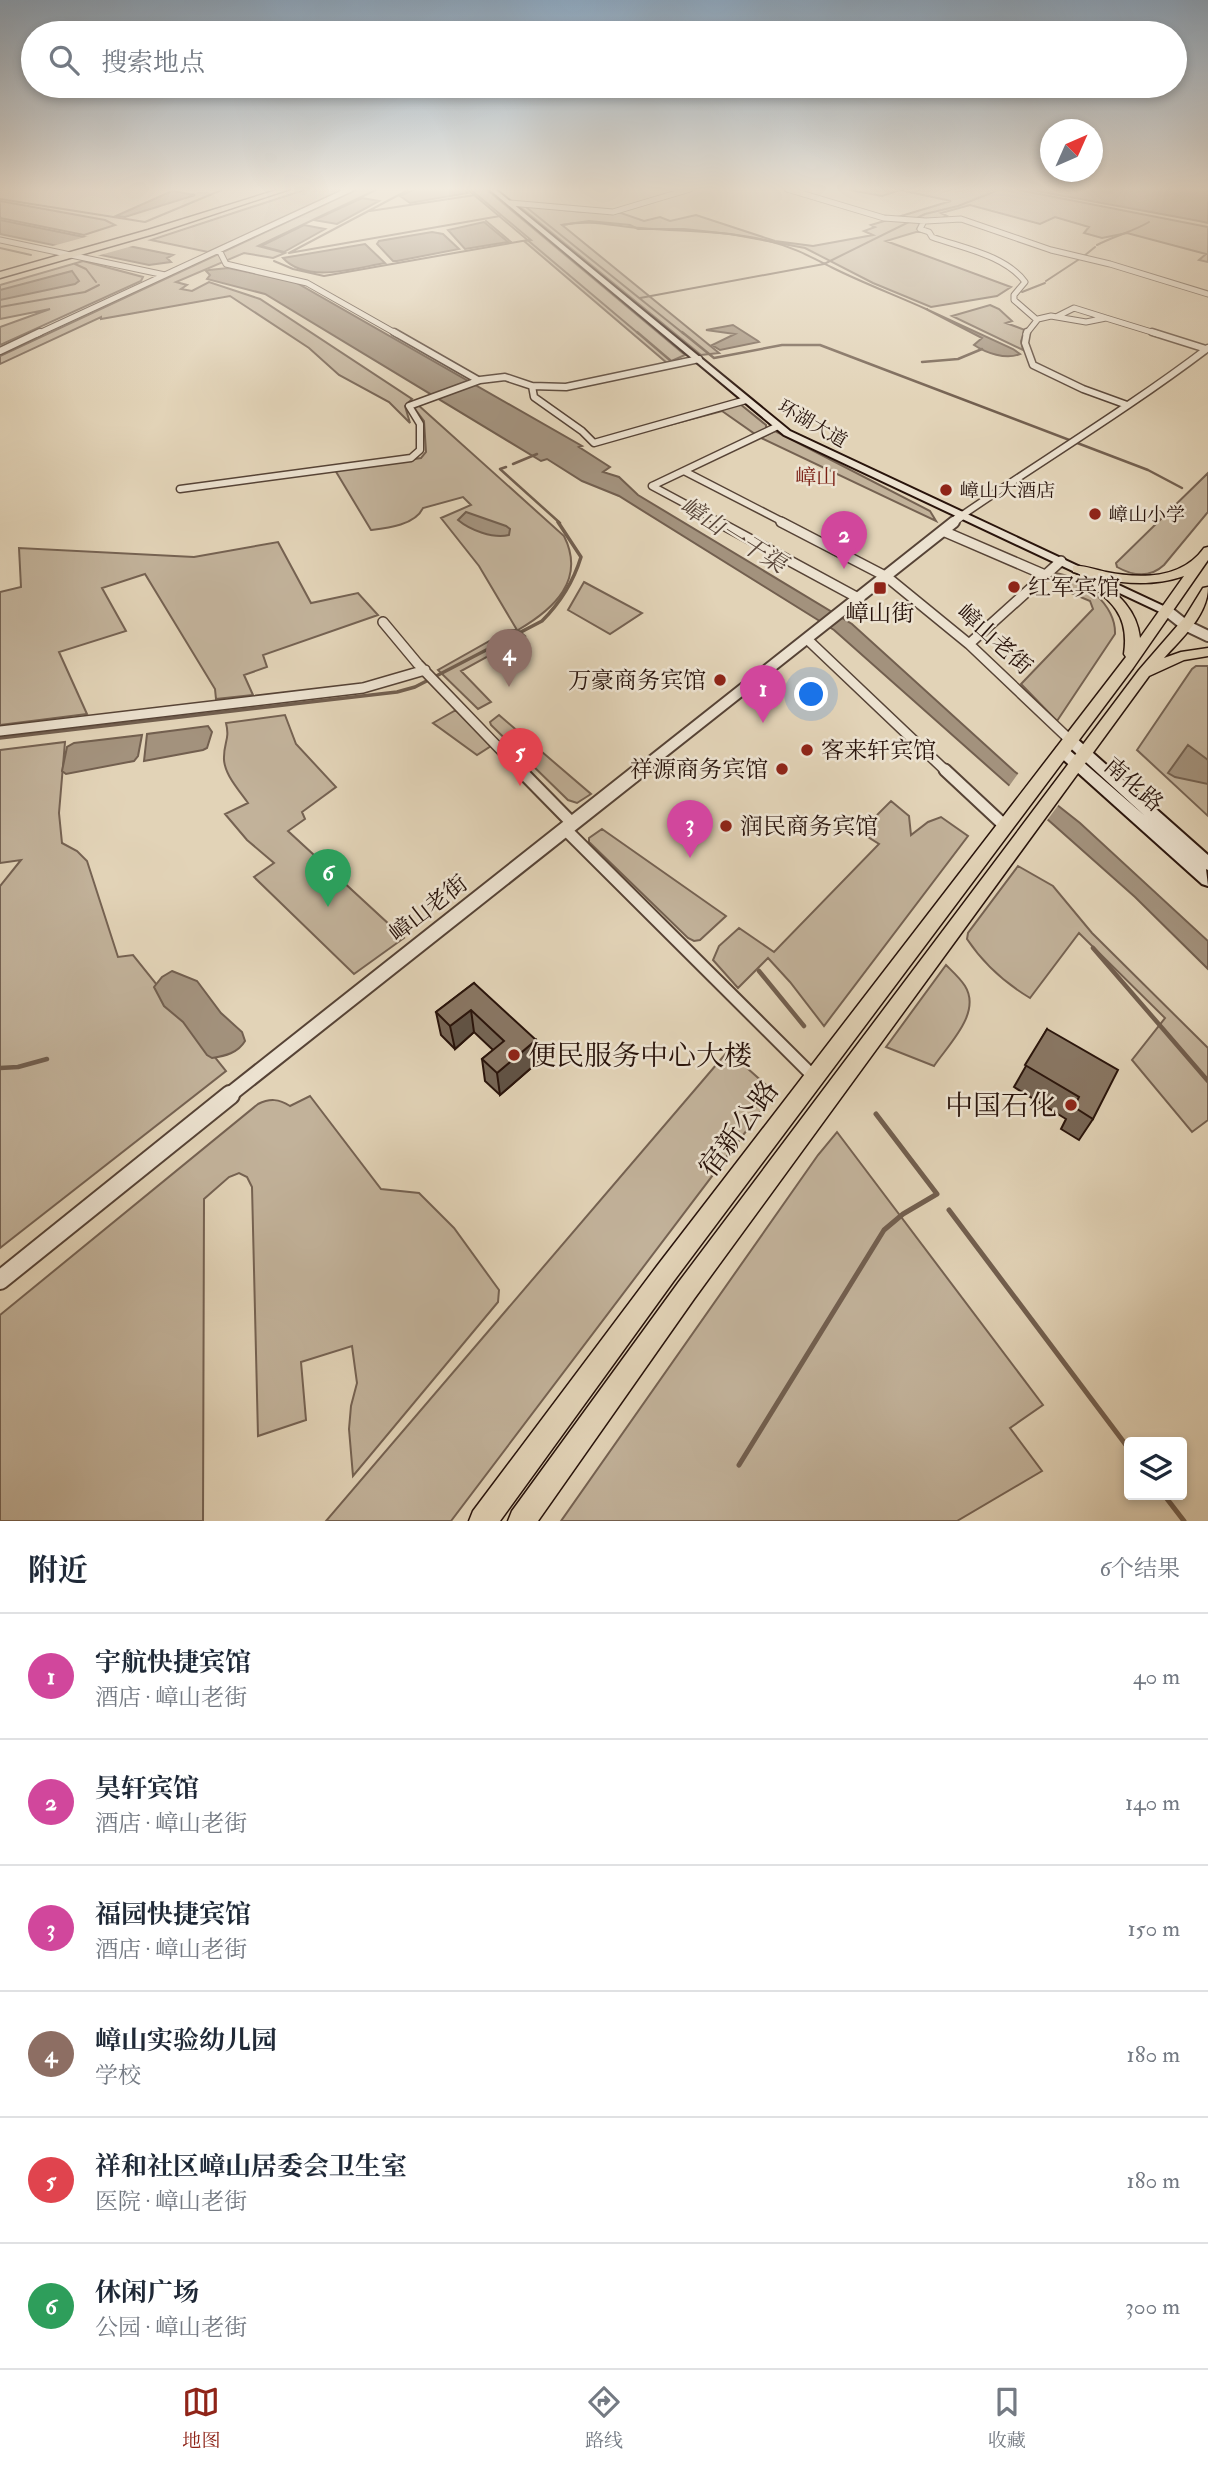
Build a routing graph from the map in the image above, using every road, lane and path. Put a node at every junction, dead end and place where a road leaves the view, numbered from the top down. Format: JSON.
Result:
{"nodes":[{"id":1,"x":29,"y":260,"type":"joint"},
{"id":2,"x":55,"y":260,"type":"edge"},
{"id":3,"x":102,"y":260,"type":"edge"},
{"id":4,"x":198,"y":260,"type":"edge"},
{"id":5,"x":224,"y":260,"type":"edge"},
{"id":6,"x":579,"y":260,"type":"edge"},
{"id":7,"x":993,"y":260,"type":"edge"},
{"id":8,"x":1093,"y":260,"type":"edge"},
{"id":9,"x":38,"y":265,"type":"junction"},
{"id":10,"x":0,"y":273,"type":"edge"},
{"id":11,"x":166,"y":275,"type":"junction"},
{"id":12,"x":1208,"y":294,"type":"edge"},
{"id":13,"x":1058,"y":316,"type":"junction"},
{"id":14,"x":1106,"y":318,"type":"junction"},
{"id":15,"x":1037,"y":320,"type":"junction"},
{"id":16,"x":1207,"y":348,"type":"edge"},
{"id":17,"x":0,"y":351,"type":"edge"},
{"id":18,"x":699,"y":359,"type":"junction"},
{"id":19,"x":476,"y":381,"type":"junction"},
{"id":20,"x":532,"y":386,"type":"junction"},
{"id":21,"x":746,"y":400,"type":"junction"},
{"id":22,"x":1127,"y":405,"type":"junction"},
{"id":23,"x":778,"y":426,"type":"junction"},
{"id":24,"x":684,"y":471,"type":"junction"},
{"id":25,"x":180,"y":489,"type":"dead end"},
{"id":26,"x":961,"y":516,"type":"junction"},
{"id":27,"x":943,"y":531,"type":"junction"},
{"id":28,"x":1205,"y":556,"type":"edge"},
{"id":29,"x":1061,"y":561,"type":"junction"},
{"id":30,"x":1078,"y":569,"type":"junction"},
{"id":31,"x":1045,"y":575,"type":"junction"},
{"id":32,"x":887,"y":577,"type":"junction"},
{"id":33,"x":1208,"y":592,"type":"edge"},
{"id":34,"x":858,"y":600,"type":"junction"},
{"id":35,"x":1166,"y":610,"type":"junction"},
{"id":36,"x":383,"y":622,"type":"dead end"},
{"id":37,"x":1187,"y":622,"type":"junction"},
{"id":38,"x":1208,"y":628,"type":"edge"},
{"id":39,"x":1208,"y":636,"type":"edge"},
{"id":40,"x":811,"y":637,"type":"junction"},
{"id":41,"x":969,"y":644,"type":"junction"},
{"id":42,"x":1208,"y":652,"type":"edge"},
{"id":43,"x":1128,"y":665,"type":"junction"},
{"id":44,"x":1144,"y":673,"type":"junction"},
{"id":45,"x":430,"y":676,"type":"junction"},
{"id":46,"x":0,"y":731,"type":"edge"},
{"id":47,"x":1066,"y":746,"type":"junction"},
{"id":48,"x":1080,"y":758,"type":"junction"},
{"id":49,"x":568,"y":826,"type":"junction"},
{"id":50,"x":1014,"y":830,"type":"junction"},
{"id":51,"x":1208,"y":864,"type":"edge"},
{"id":52,"x":1208,"y":880,"type":"edge"},
{"id":53,"x":814,"y":1077,"type":"junction"},
{"id":54,"x":0,"y":1280,"type":"edge"},
{"id":55,"x":483,"y":1521,"type":"edge"},
{"id":56,"x":522,"y":1521,"type":"edge"}],
"edges":[{"from":1,"to":9,"type":"main road"},
{"from":1,"to":10,"type":"main road"},
{"from":2,"to":9,"type":"main road"},
{"from":3,"to":11,"type":"street"},
{"from":4,"to":11,"type":"street"},
{"from":5,"to":19,"type":"street"},
{"from":6,"to":18,"type":"main road","name":"环湖大道"},
{"from":7,"to":15,"type":"street"},
{"from":8,"to":12,"type":"street"},
{"from":9,"to":10,"type":"main road"},
{"from":11,"to":17,"type":"street"},
{"from":13,"to":14,"type":"street"},
{"from":13,"to":14,"type":"street"},
{"from":13,"to":15,"type":"street"},
{"from":14,"to":16,"type":"street"},
{"from":15,"to":22,"type":"street"},
{"from":16,"to":22,"type":"street"},
{"from":18,"to":20,"type":"street"},
{"from":18,"to":21,"type":"main road","name":"环湖大道"},
{"from":19,"to":20,"type":"street"},
{"from":19,"to":25,"type":"street"},
{"from":20,"to":21,"type":"street"},
{"from":21,"to":23,"type":"main road","name":"环湖大道"},
{"from":22,"to":26,"type":"street"},
{"from":23,"to":24,"type":"street"},
{"from":23,"to":26,"type":"main road","name":"环湖大道"},
{"from":24,"to":32,"type":"street","name":"嶂山老街"},
{"from":24,"to":34,"type":"street"},
{"from":26,"to":27,"type":"street","name":"嶂山老街"},
{"from":26,"to":29,"type":"main road","name":"环湖大道"},
{"from":27,"to":31,"type":"street"},
{"from":27,"to":32,"type":"street","name":"嶂山老街"},
{"from":28,"to":30,"type":"main road"},
{"from":28,"to":35,"type":"main road","name":"宿新公路"},
{"from":29,"to":30,"type":"main road","name":"环湖大道"},
{"from":29,"to":31,"type":"street"},
{"from":30,"to":35,"type":"main road","name":"环湖大道"},
{"from":30,"to":43,"type":"main road"},
{"from":31,"to":41,"type":"street"},
{"from":32,"to":34,"type":"street","name":"嶂山老街"},
{"from":32,"to":41,"type":"street","name":"嶂山老街"},
{"from":33,"to":37,"type":"main road","name":"宿新公路"},
{"from":34,"to":40,"type":"street","name":"嶂山老街"},
{"from":35,"to":37,"type":"street"},
{"from":35,"to":43,"type":"main road","name":"宿新公路"},
{"from":36,"to":45,"type":"street"},
{"from":37,"to":38,"type":"street"},
{"from":37,"to":39,"type":"street"},
{"from":37,"to":44,"type":"main road","name":"宿新公路"},
{"from":40,"to":49,"type":"street","name":"嶂山老街"},
{"from":40,"to":50,"type":"street"},
{"from":41,"to":47,"type":"street","name":"嶂山老街"},
{"from":42,"to":44,"type":"highway"},
{"from":43,"to":47,"type":"main road","name":"宿新公路"},
{"from":44,"to":48,"type":"main road","name":"宿新公路"},
{"from":45,"to":46,"type":"street"},
{"from":45,"to":49,"type":"street"},
{"from":47,"to":48,"type":"main road","name":"南化路"},
{"from":47,"to":50,"type":"main road","name":"宿新公路"},
{"from":48,"to":50,"type":"main road","name":"宿新公路"},
{"from":48,"to":51,"type":"main road","name":"南化路"},
{"from":48,"to":52,"type":"main road","name":"南化路"},
{"from":49,"to":53,"type":"street"},
{"from":49,"to":54,"type":"street","name":"嶂山老街"},
{"from":50,"to":53,"type":"main road","name":"宿新公路"},
{"from":50,"to":56,"type":"main road","name":"宿新公路"},
{"from":53,"to":55,"type":"main road","name":"宿新公路"}]}
